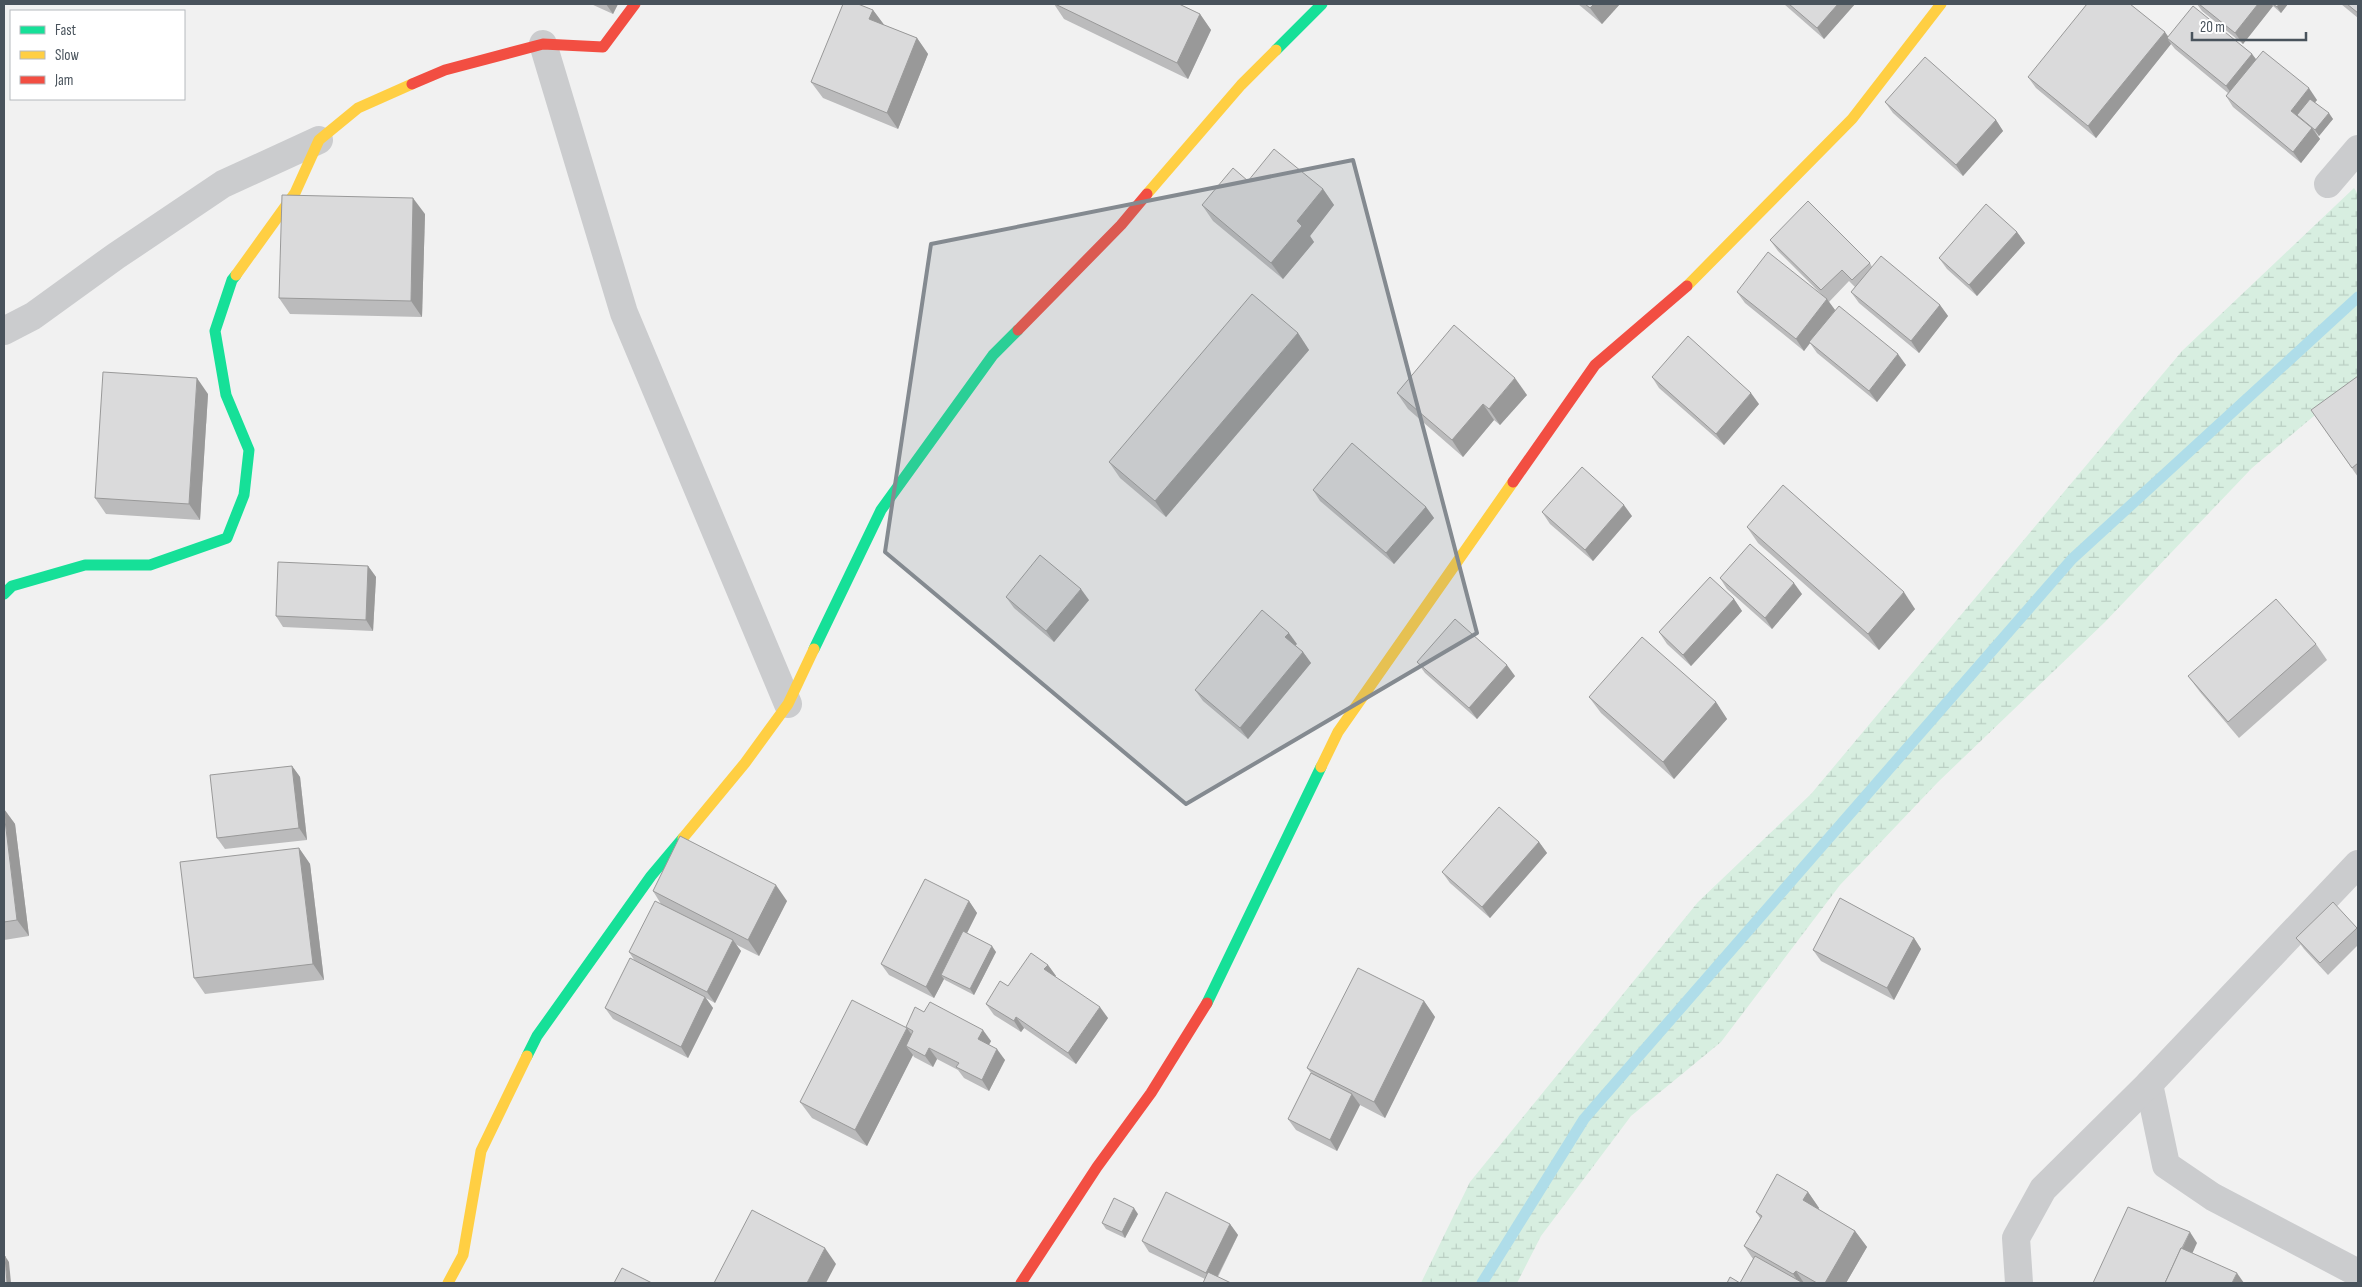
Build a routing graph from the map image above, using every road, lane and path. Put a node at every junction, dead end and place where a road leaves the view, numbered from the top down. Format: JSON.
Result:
{"nodes":[{"id":1,"x":636,"y":4,"type":"edge"},
{"id":2,"x":1322,"y":4,"type":"edge"},
{"id":3,"x":1942,"y":4,"type":"edge"},
{"id":4,"x":543,"y":44,"type":"junction"},
{"id":5,"x":319,"y":140,"type":"junction"},
{"id":6,"x":2358,"y":149,"type":"edge"},
{"id":7,"x":2328,"y":184,"type":"dead end"},
{"id":8,"x":4,"y":331,"type":"edge"},
{"id":9,"x":4,"y":594,"type":"edge"},
{"id":10,"x":788,"y":704,"type":"junction"},
{"id":11,"x":2358,"y":864,"type":"edge"},
{"id":12,"x":2149,"y":1084,"type":"junction"},
{"id":13,"x":2358,"y":1273,"type":"edge"},
{"id":14,"x":448,"y":1283,"type":"edge"},
{"id":15,"x":1021,"y":1283,"type":"edge"},
{"id":16,"x":2019,"y":1283,"type":"edge"}],
"edges":[{"from":1,"to":4,"type":"street"},
{"from":2,"to":10,"type":"street"},
{"from":3,"to":15,"type":"street"},
{"from":4,"to":5,"type":"street"},
{"from":4,"to":10,"type":"street"},
{"from":5,"to":8,"type":"street"},
{"from":5,"to":9,"type":"street"},
{"from":6,"to":7,"type":"street"},
{"from":10,"to":14,"type":"street"},
{"from":11,"to":12,"type":"street"},
{"from":12,"to":13,"type":"street"},
{"from":12,"to":16,"type":"street"}]}
